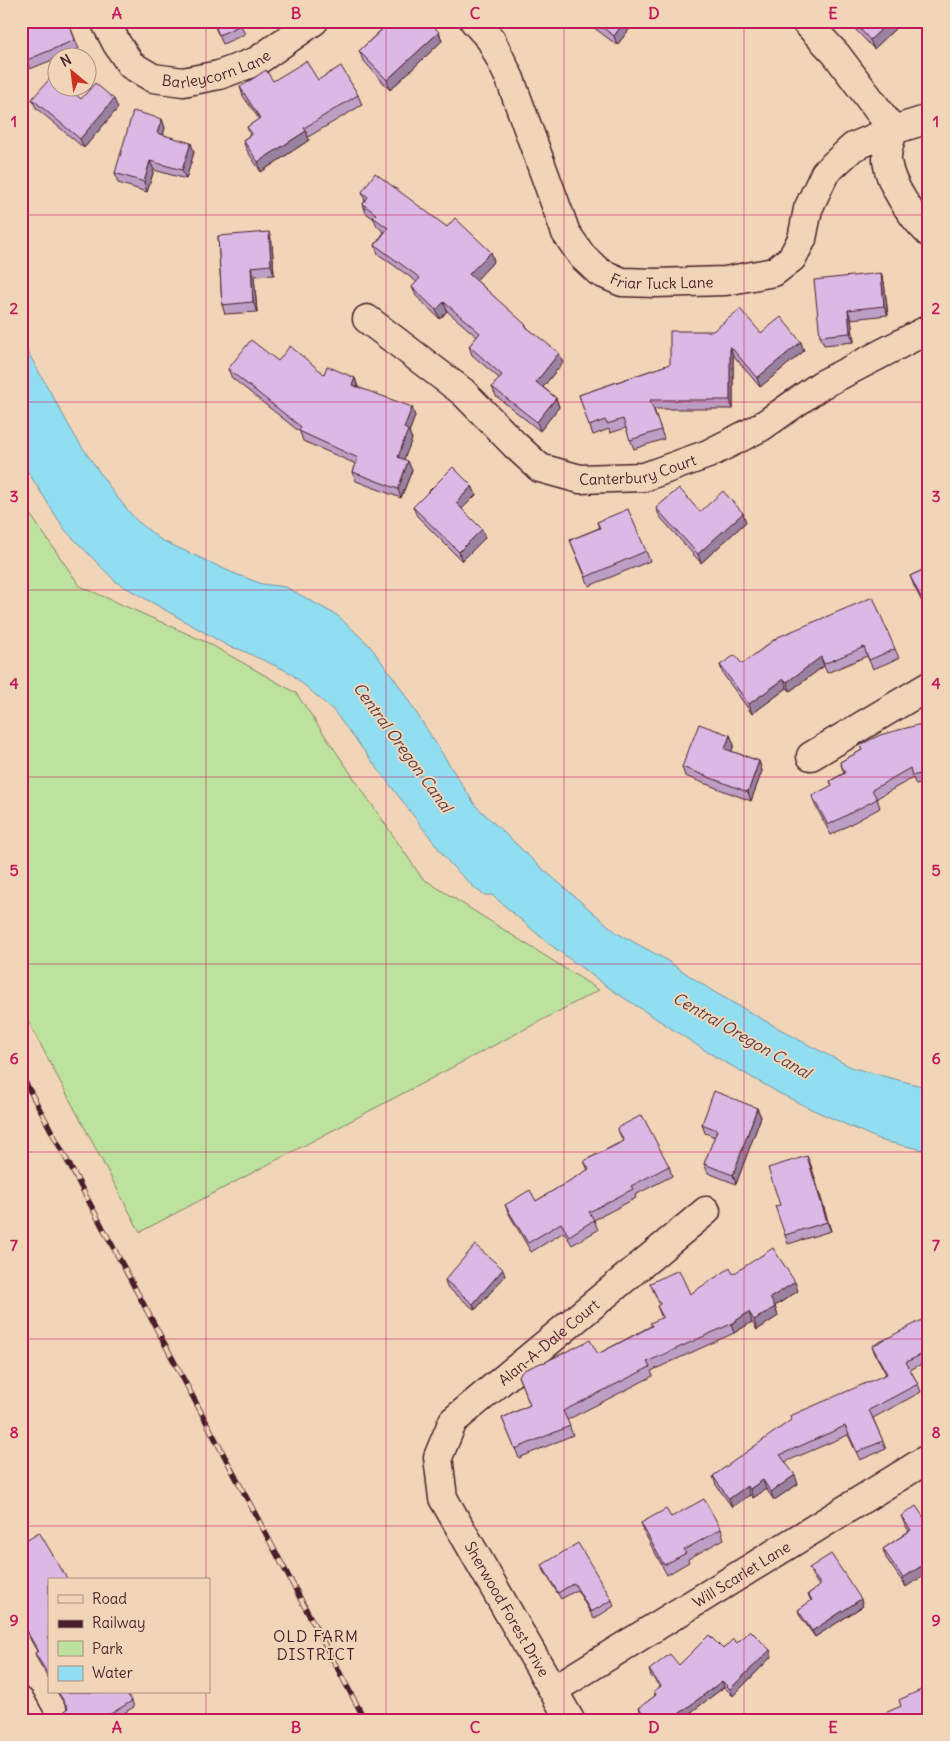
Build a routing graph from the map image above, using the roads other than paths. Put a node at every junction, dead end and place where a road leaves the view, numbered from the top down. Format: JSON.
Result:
{"nodes":[{"id":1,"x":105,"y":21,"type":"edge"},
{"id":2,"x":314,"y":21,"type":"edge"},
{"id":3,"x":474,"y":21,"type":"edge"},
{"id":4,"x":805,"y":21,"type":"edge"},
{"id":5,"x":929,"y":118,"type":"edge"},
{"id":6,"x":892,"y":130,"type":"junction"},
{"id":7,"x":929,"y":233,"type":"edge"},
{"id":8,"x":367,"y":318,"type":"dead end"},
{"id":9,"x":929,"y":329,"type":"edge"},
{"id":10,"x":929,"y":686,"type":"edge"},
{"id":11,"x":811,"y":756,"type":"dead end"},
{"id":12,"x":706,"y":1211,"type":"dead end"},
{"id":13,"x":929,"y":1458,"type":"edge"},
{"id":14,"x":443,"y":1498,"type":"joint"},
{"id":15,"x":553,"y":1690,"type":"junction"},
{"id":16,"x":21,"y":1702,"type":"edge"},
{"id":17,"x":31,"y":1720,"type":"edge"},
{"id":18,"x":570,"y":1720,"type":"edge"}],
"edges":[{"from":1,"to":2,"type":"street","name":"Barleycorn Lane"},
{"from":3,"to":6,"type":"street","name":"Friar Tuck Lane"},
{"from":4,"to":6,"type":"street"},
{"from":5,"to":6,"type":"street","name":"Friar Tuck Lane"},
{"from":6,"to":7,"type":"street"},
{"from":8,"to":9,"type":"street","name":"Canterbury Court"},
{"from":10,"to":11,"type":"street"},
{"from":12,"to":14,"type":"street","name":"Alan-A-Dale Court"},
{"from":13,"to":15,"type":"street","name":"Will Scarlet Lane"},
{"from":14,"to":15,"type":"street","name":"Sherwood Forest Drive"},
{"from":15,"to":18,"type":"street","name":"Sherwood Forest Drive"},
{"from":16,"to":17,"type":"street"}]}
